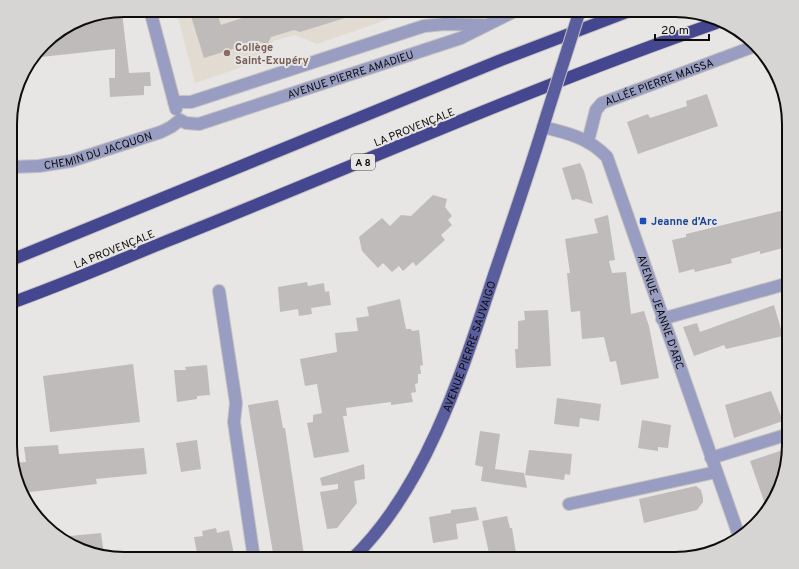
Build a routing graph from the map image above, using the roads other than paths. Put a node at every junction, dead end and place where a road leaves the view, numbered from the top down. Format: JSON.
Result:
{"nodes":[{"id":1,"x":152,"y":17,"type":"edge"},
{"id":2,"x":503,"y":17,"type":"edge"},
{"id":3,"x":578,"y":17,"type":"edge"},
{"id":4,"x":614,"y":17,"type":"edge"},
{"id":5,"x":713,"y":24,"type":"edge"},
{"id":6,"x":488,"y":25,"type":"junction"},
{"id":7,"x":751,"y":48,"type":"edge"},
{"id":8,"x":174,"y":102,"type":"junction"},
{"id":9,"x":180,"y":120,"type":"junction"},
{"id":10,"x":543,"y":127,"type":"junction"},
{"id":11,"x":588,"y":141,"type":"junction"},
{"id":12,"x":17,"y":167,"type":"edge"},
{"id":13,"x":17,"y":258,"type":"edge"},
{"id":14,"x":782,"y":285,"type":"edge"},
{"id":15,"x":219,"y":291,"type":"dead end"},
{"id":16,"x":17,"y":301,"type":"edge"},
{"id":17,"x":662,"y":319,"type":"junction"},
{"id":18,"x":782,"y":436,"type":"edge"},
{"id":19,"x":711,"y":458,"type":"junction"},
{"id":20,"x":716,"y":472,"type":"junction"},
{"id":21,"x":569,"y":504,"type":"dead end"},
{"id":22,"x":737,"y":532,"type":"edge"},
{"id":23,"x":253,"y":552,"type":"edge"},
{"id":24,"x":358,"y":552,"type":"edge"}],
"edges":[{"from":1,"to":8,"type":"street"},
{"from":2,"to":6,"type":"street","name":"AVENUE PIERRE AMADIEU"},
{"from":3,"to":10,"type":"main road","name":"AVENUE PIERRE SAUVAIGO","bridge":true},
{"from":4,"to":13,"type":"highway"},
{"from":5,"to":16,"type":"highway","name":"LA PROVENÇALE","number":"A 8"},
{"from":6,"to":8,"type":"street"},
{"from":6,"to":9,"type":"street","name":"AVENUE PIERRE AMADIEU"},
{"from":7,"to":11,"type":"street","name":"ALLÉE PIERRE MAISSA"},
{"from":8,"to":9,"type":"street"},
{"from":9,"to":12,"type":"street","name":"CHEMIN DU JACQUON"},
{"from":10,"to":11,"type":"street","name":"AVENUE JEANNE D'ARC"},
{"from":10,"to":24,"type":"main road","name":"AVENUE PIERRE SAUVAIGO"},
{"from":11,"to":17,"type":"street","name":"AVENUE JEANNE D'ARC"},
{"from":14,"to":17,"type":"street"},
{"from":15,"to":23,"type":"street"},
{"from":17,"to":19,"type":"street","name":"AVENUE JEANNE D'ARC"},
{"from":18,"to":19,"type":"street"},
{"from":19,"to":20,"type":"street","name":"AVENUE JEANNE D'ARC"},
{"from":20,"to":21,"type":"street"},
{"from":20,"to":22,"type":"street","name":"AVENUE JEANNE D'ARC"}]}
